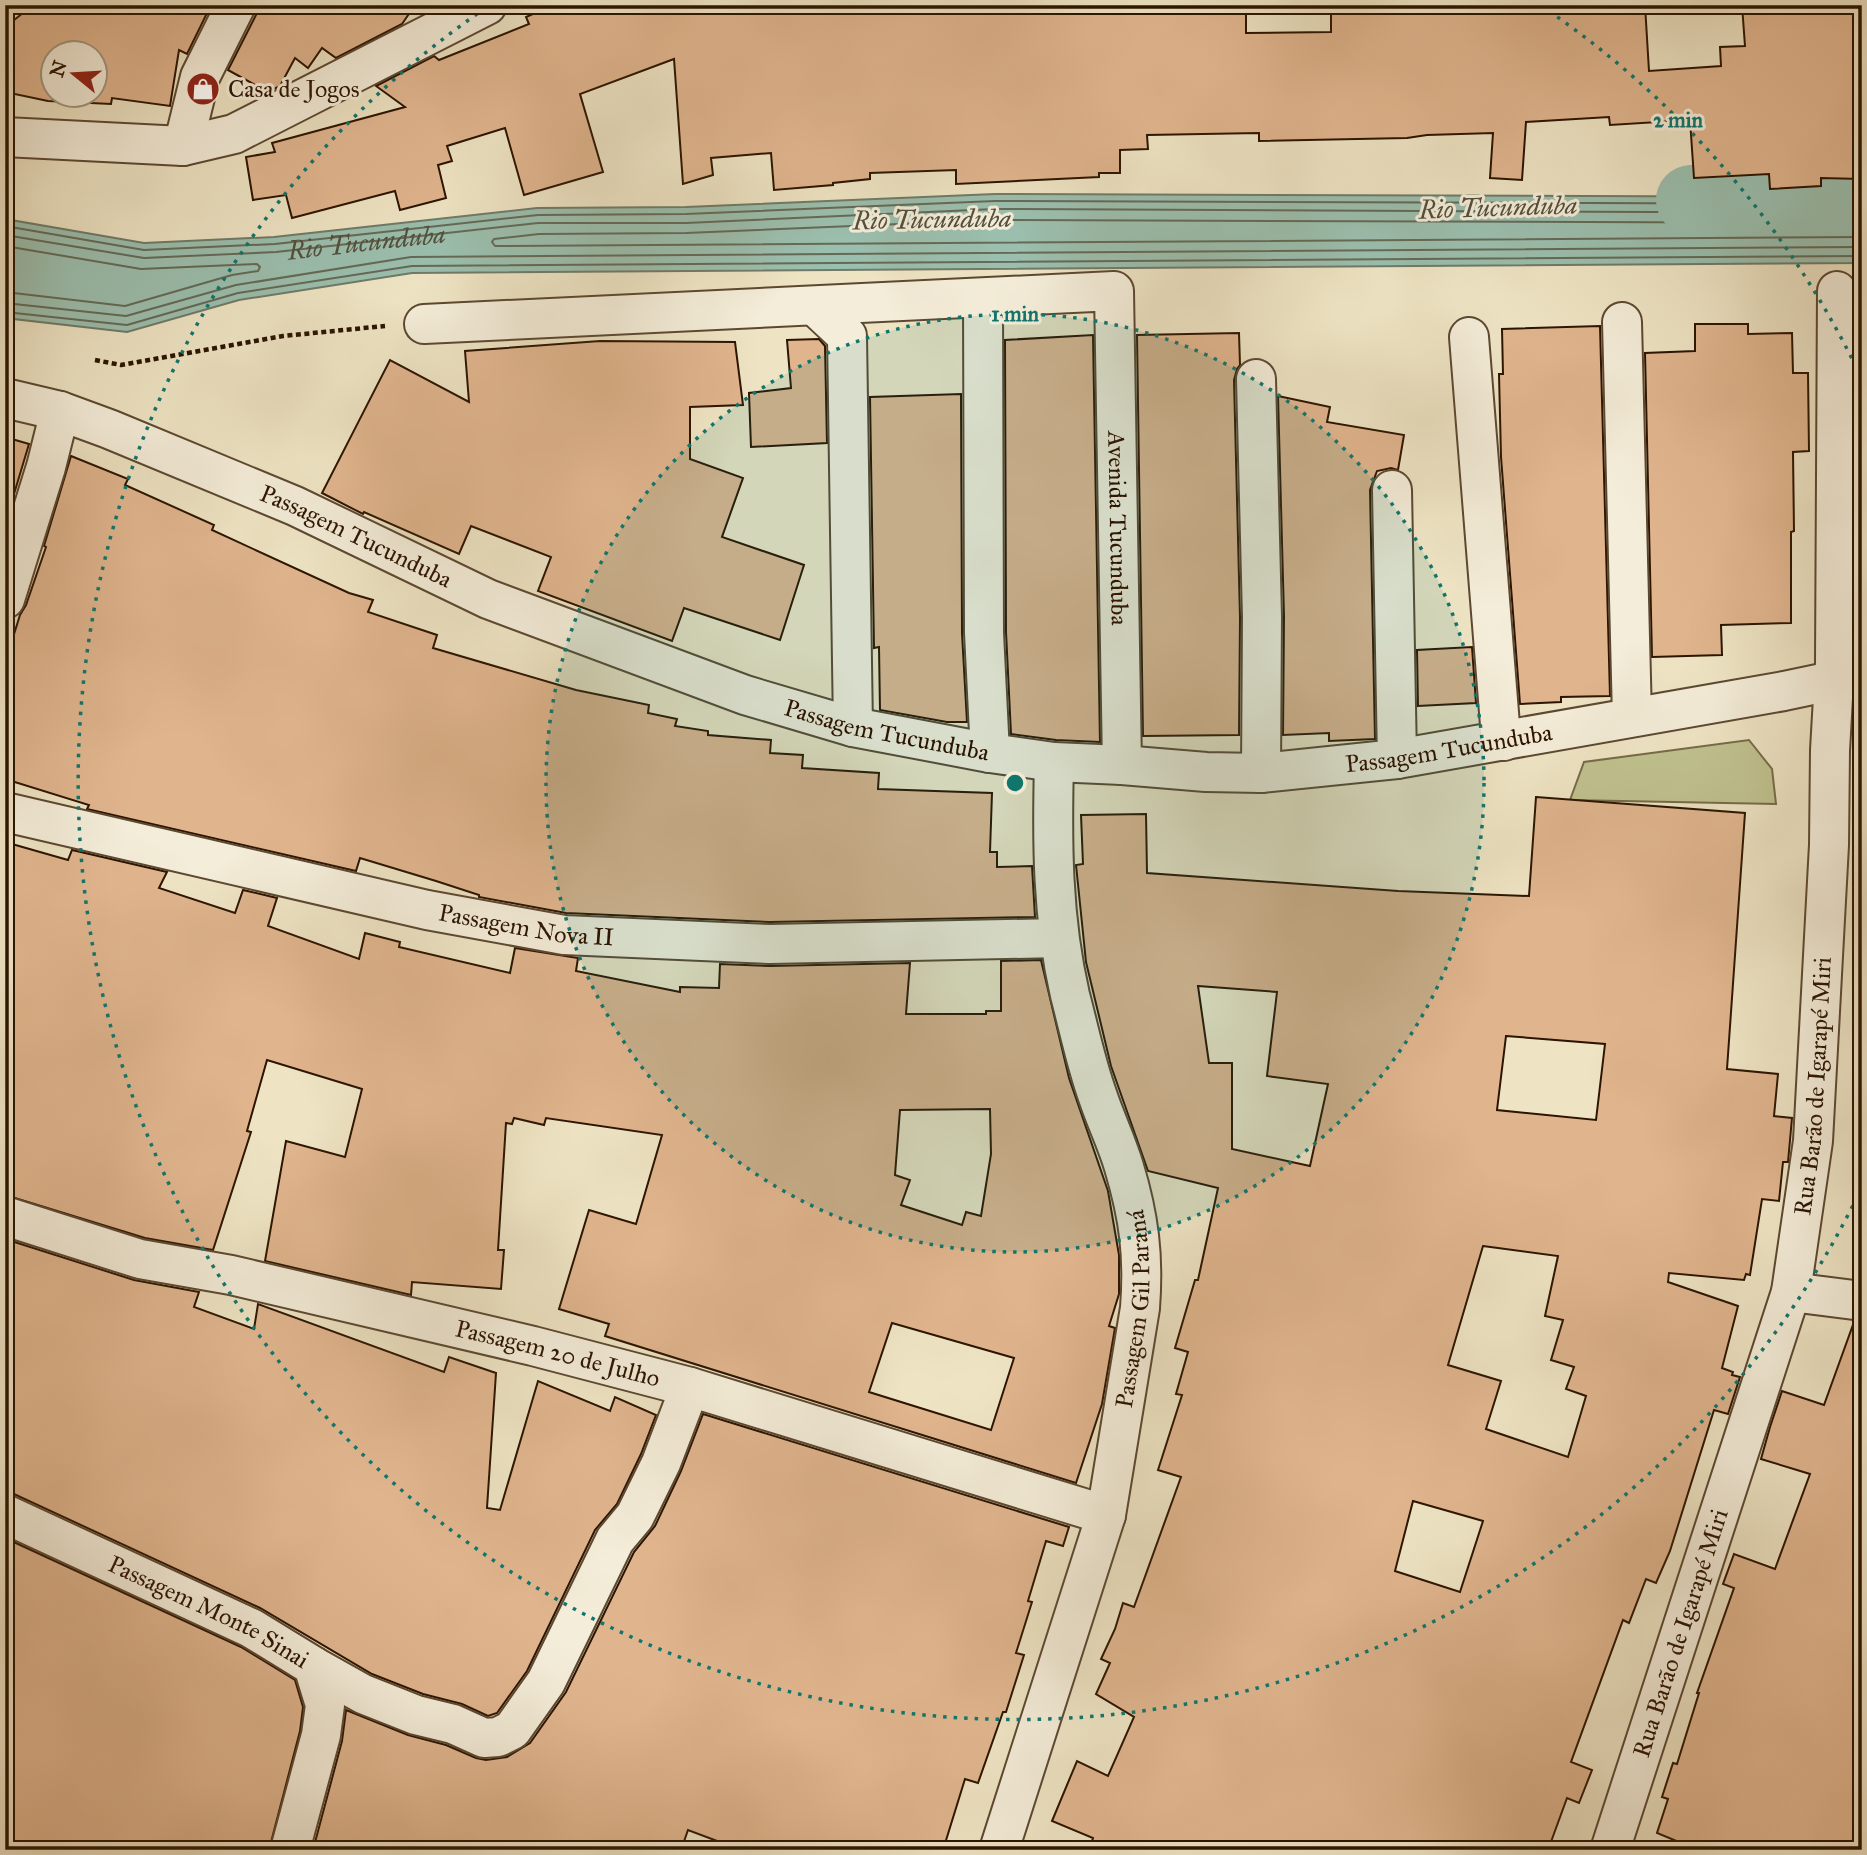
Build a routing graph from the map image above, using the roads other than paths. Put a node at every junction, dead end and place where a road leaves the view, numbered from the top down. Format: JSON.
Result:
{"nodes":[{"id":1,"x":236,"y":5,"type":"edge"},
{"id":2,"x":487,"y":5,"type":"edge"},
{"id":3,"x":5,"y":137,"type":"edge"},
{"id":4,"x":183,"y":146,"type":"junction"},
{"id":5,"x":1837,"y":291,"type":"dead end"},
{"id":6,"x":983,"y":299,"type":"junction"},
{"id":7,"x":816,"y":307,"type":"junction"},
{"id":8,"x":1622,"y":322,"type":"dead end"},
{"id":9,"x":424,"y":324,"type":"road end"},
{"id":10,"x":1469,"y":337,"type":"dead end"},
{"id":11,"x":1256,"y":379,"type":"dead end"},
{"id":12,"x":5,"y":398,"type":"edge"},
{"id":13,"x":60,"y":411,"type":"junction"},
{"id":14,"x":1392,"y":490,"type":"dead end"},
{"id":15,"x":5,"y":599,"type":"edge"},
{"id":16,"x":1848,"y":675,"type":"edge"},
{"id":17,"x":1632,"y":717,"type":"junction"},
{"id":18,"x":853,"y":727,"type":"junction"},
{"id":19,"x":1504,"y":741,"type":"junction"},
{"id":20,"x":990,"y":753,"type":"junction"},
{"id":21,"x":1397,"y":760,"type":"junction"},
{"id":22,"x":1054,"y":762,"type":"junction"},
{"id":23,"x":1122,"y":765,"type":"junction"},
{"id":24,"x":1261,"y":773,"type":"junction"},
{"id":25,"x":5,"y":812,"type":"edge"},
{"id":26,"x":1059,"y":938,"type":"junction"},
{"id":27,"x":5,"y":1216,"type":"edge"},
{"id":28,"x":1791,"y":1292,"type":"junction"},
{"id":29,"x":1862,"y":1301,"type":"edge"},
{"id":30,"x":690,"y":1387,"type":"junction"},
{"id":31,"x":5,"y":1514,"type":"edge"},
{"id":32,"x":1105,"y":1515,"type":"junction"},
{"id":33,"x":313,"y":1666,"type":"junction"},
{"id":34,"x":290,"y":1850,"type":"edge"},
{"id":35,"x":999,"y":1850,"type":"edge"},
{"id":36,"x":1610,"y":1850,"type":"edge"}],
"edges":[{"from":1,"to":4,"type":"street"},
{"from":2,"to":4,"type":"street"},
{"from":3,"to":4,"type":"street"},
{"from":5,"to":16,"type":"street","name":"Rua Barão de Igarapé Miri"},
{"from":6,"to":7,"type":"street"},
{"from":6,"to":20,"type":"street"},
{"from":6,"to":23,"type":"street","name":"Avenida Tucunduba"},
{"from":7,"to":9,"type":"street"},
{"from":7,"to":18,"type":"street"},
{"from":8,"to":17,"type":"street"},
{"from":10,"to":19,"type":"street"},
{"from":11,"to":24,"type":"street"},
{"from":12,"to":13,"type":"street","name":"Passagem Tucunduba"},
{"from":13,"to":15,"type":"street"},
{"from":13,"to":18,"type":"street","name":"Passagem Tucunduba"},
{"from":14,"to":21,"type":"street"},
{"from":16,"to":17,"type":"street","name":"Passagem Tucunduba"},
{"from":16,"to":28,"type":"street","name":"Rua Barão de Igarapé Miri"},
{"from":17,"to":19,"type":"street","name":"Passagem Tucunduba"},
{"from":18,"to":20,"type":"street","name":"Passagem Tucunduba"},
{"from":19,"to":21,"type":"street","name":"Passagem Tucunduba"},
{"from":20,"to":22,"type":"street","name":"Passagem Tucunduba"},
{"from":21,"to":24,"type":"street","name":"Passagem Tucunduba"},
{"from":22,"to":23,"type":"street","name":"Passagem Tucunduba"},
{"from":22,"to":26,"type":"street","name":"Passagem Gil Paraná"},
{"from":23,"to":24,"type":"street","name":"Passagem Tucunduba"},
{"from":25,"to":26,"type":"street","name":"Passagem Nova II"},
{"from":26,"to":32,"type":"street","name":"Passagem Gil Paraná"},
{"from":27,"to":30,"type":"street","name":"Passagem 20 de Julho"},
{"from":28,"to":29,"type":"street"},
{"from":28,"to":36,"type":"street","name":"Rua Barão de Igarapé Miri"},
{"from":30,"to":32,"type":"street","name":"Passagem 20 de Julho"},
{"from":30,"to":33,"type":"street"},
{"from":31,"to":33,"type":"street","name":"Passagem Monte Sinai"},
{"from":32,"to":35,"type":"street","name":"Passagem Gil Paraná"},
{"from":33,"to":34,"type":"street","name":"Passagem Monte Sinai"}]}
